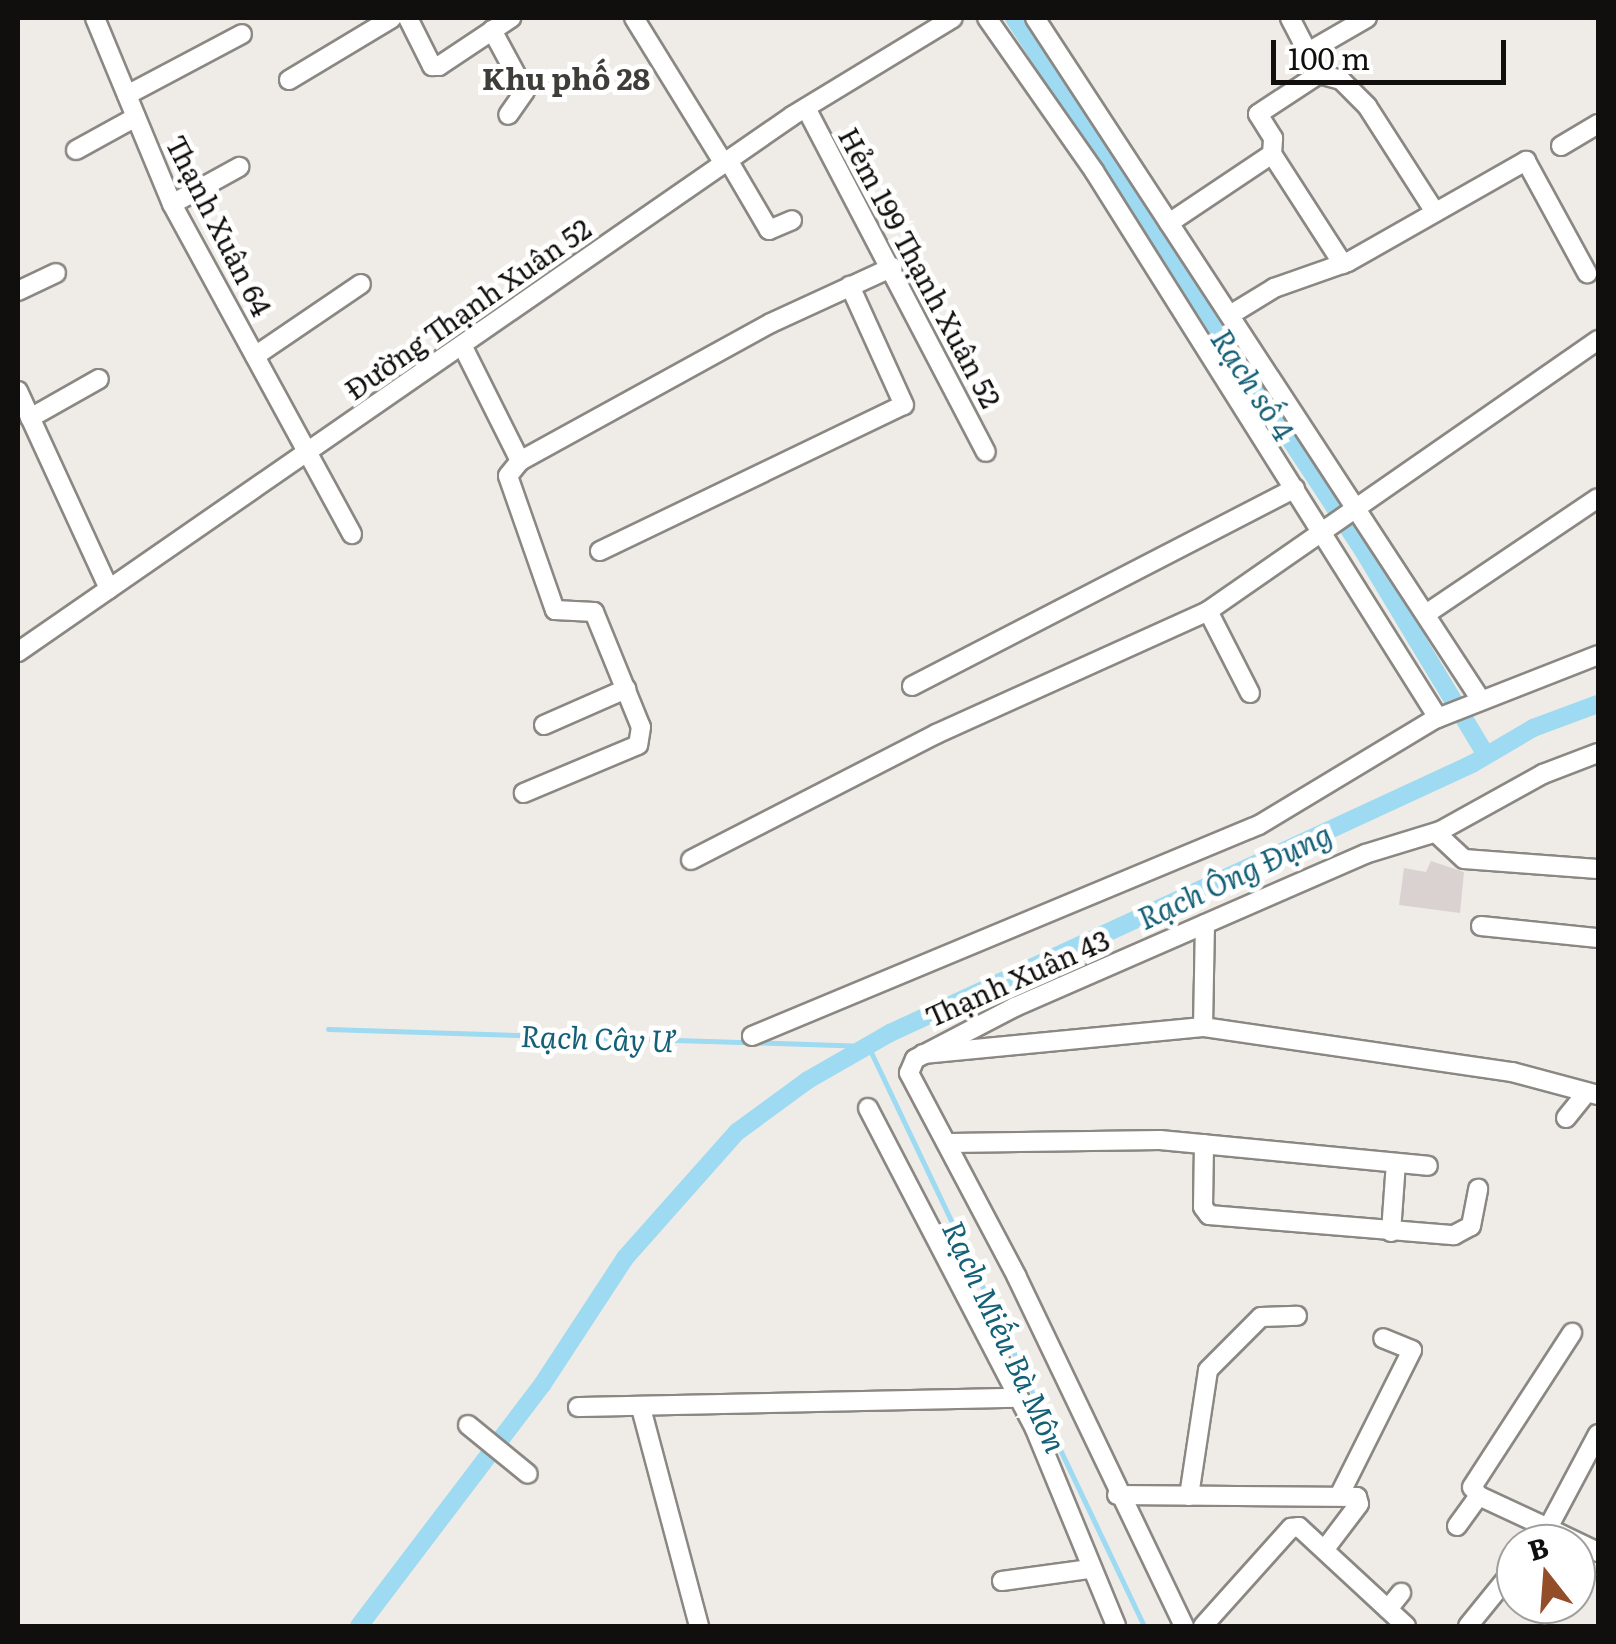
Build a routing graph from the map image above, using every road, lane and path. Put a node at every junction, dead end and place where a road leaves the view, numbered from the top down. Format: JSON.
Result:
{"nodes":[{"id":1,"x":96,"y":18,"type":"edge"},
{"id":2,"x":392,"y":18,"type":"edge"},
{"id":3,"x":408,"y":18,"type":"edge"},
{"id":4,"x":510,"y":18,"type":"edge"},
{"id":5,"x":634,"y":18,"type":"edge"},
{"id":6,"x":953,"y":18,"type":"edge"},
{"id":7,"x":987,"y":18,"type":"edge"},
{"id":8,"x":1035,"y":18,"type":"edge"},
{"id":9,"x":1290,"y":18,"type":"edge"},
{"id":10,"x":1366,"y":18,"type":"edge"},
{"id":11,"x":492,"y":30,"type":"junction"},
{"id":12,"x":242,"y":34,"type":"dead end"},
{"id":13,"x":1308,"y":52,"type":"junction"},
{"id":14,"x":1319,"y":74,"type":"junction"},
{"id":15,"x":289,"y":80,"type":"dead end"},
{"id":16,"x":127,"y":95,"type":"junction"},
{"id":17,"x":806,"y":108,"type":"junction"},
{"id":18,"x":508,"y":115,"type":"dead end"},
{"id":19,"x":136,"y":117,"type":"junction"},
{"id":20,"x":1598,"y":124,"type":"edge"},
{"id":21,"x":1561,"y":146,"type":"dead end"},
{"id":22,"x":76,"y":150,"type":"dead end"},
{"id":23,"x":1272,"y":154,"type":"junction"},
{"id":24,"x":726,"y":162,"type":"junction"},
{"id":25,"x":239,"y":167,"type":"dead end"},
{"id":26,"x":172,"y":204,"type":"junction"},
{"id":27,"x":1434,"y":212,"type":"junction"},
{"id":28,"x":792,"y":220,"type":"dead end"},
{"id":29,"x":1169,"y":222,"type":"junction"},
{"id":30,"x":1343,"y":264,"type":"junction"},
{"id":31,"x":893,"y":267,"type":"junction"},
{"id":32,"x":1587,"y":272,"type":"dead end"},
{"id":33,"x":56,"y":273,"type":"dead end"},
{"id":34,"x":362,"y":284,"type":"dead end"},
{"id":35,"x":850,"y":286,"type":"junction"},
{"id":36,"x":18,"y":291,"type":"edge"},
{"id":37,"x":1230,"y":315,"type":"junction"},
{"id":38,"x":1598,"y":340,"type":"edge"},
{"id":39,"x":462,"y":345,"type":"junction"},
{"id":40,"x":255,"y":356,"type":"junction"},
{"id":41,"x":99,"y":379,"type":"dead end"},
{"id":42,"x":18,"y":391,"type":"edge"},
{"id":43,"x":30,"y":418,"type":"junction"},
{"id":44,"x":307,"y":452,"type":"junction"},
{"id":45,"x":986,"y":452,"type":"dead end"},
{"id":46,"x":520,"y":461,"type":"junction"},
{"id":47,"x":1294,"y":488,"type":"junction"},
{"id":48,"x":1598,"y":498,"type":"edge"},
{"id":49,"x":1358,"y":507,"type":"junction"},
{"id":50,"x":352,"y":534,"type":"dead end"},
{"id":51,"x":1324,"y":536,"type":"junction"},
{"id":52,"x":600,"y":550,"type":"dead end"},
{"id":53,"x":109,"y":590,"type":"junction"},
{"id":54,"x":1208,"y":612,"type":"junction"},
{"id":55,"x":1426,"y":614,"type":"junction"},
{"id":56,"x":18,"y":652,"type":"edge"},
{"id":57,"x":1598,"y":655,"type":"edge"},
{"id":58,"x":912,"y":686,"type":"dead end"},
{"id":59,"x":626,"y":689,"type":"junction"},
{"id":60,"x":1250,"y":693,"type":"dead end"},
{"id":61,"x":1480,"y":701,"type":"junction"},
{"id":62,"x":1439,"y":718,"type":"junction"},
{"id":63,"x":544,"y":725,"type":"dead end"},
{"id":64,"x":1598,"y":753,"type":"edge"},
{"id":65,"x":524,"y":793,"type":"dead end"},
{"id":66,"x":1436,"y":832,"type":"junction"},
{"id":67,"x":691,"y":860,"type":"dead end"},
{"id":68,"x":1598,"y":870,"type":"edge"},
{"id":69,"x":1205,"y":924,"type":"junction"},
{"id":70,"x":1481,"y":926,"type":"dead end"},
{"id":71,"x":1598,"y":938,"type":"edge"},
{"id":72,"x":1203,"y":1027,"type":"junction"},
{"id":73,"x":752,"y":1036,"type":"dead end"},
{"id":74,"x":918,"y":1054,"type":"junction"},
{"id":75,"x":1593,"y":1094,"type":"edge"},
{"id":76,"x":868,"y":1108,"type":"dead end"},
{"id":77,"x":1566,"y":1118,"type":"dead end"},
{"id":78,"x":950,"y":1143,"type":"junction"},
{"id":79,"x":1204,"y":1144,"type":"junction"},
{"id":80,"x":1396,"y":1164,"type":"junction"},
{"id":81,"x":1428,"y":1166,"type":"dead end"},
{"id":82,"x":1478,"y":1189,"type":"dead end"},
{"id":83,"x":1391,"y":1232,"type":"junction"},
{"id":84,"x":1298,"y":1316,"type":"dead end"},
{"id":85,"x":1572,"y":1334,"type":"dead end"},
{"id":86,"x":1383,"y":1338,"type":"dead end"},
{"id":87,"x":1019,"y":1398,"type":"junction"},
{"id":88,"x":578,"y":1407,"type":"dead end"},
{"id":89,"x":640,"y":1408,"type":"junction"},
{"id":90,"x":472,"y":1428,"type":"dead end"},
{"id":91,"x":1598,"y":1434,"type":"edge"},
{"id":92,"x":523,"y":1471,"type":"dead end"},
{"id":93,"x":1118,"y":1496,"type":"junction"},
{"id":94,"x":1188,"y":1496,"type":"junction"},
{"id":95,"x":1340,"y":1496,"type":"junction"},
{"id":96,"x":1478,"y":1496,"type":"junction"},
{"id":97,"x":1539,"y":1524,"type":"edge"},
{"id":98,"x":1550,"y":1524,"type":"edge"},
{"id":99,"x":1457,"y":1526,"type":"dead end"},
{"id":100,"x":1325,"y":1549,"type":"junction"},
{"id":101,"x":1090,"y":1569,"type":"junction"},
{"id":102,"x":1002,"y":1582,"type":"dead end"},
{"id":103,"x":1496,"y":1592,"type":"edge"},
{"id":104,"x":1401,"y":1593,"type":"dead end"},
{"id":105,"x":1388,"y":1609,"type":"junction"},
{"id":106,"x":698,"y":1626,"type":"edge"},
{"id":107,"x":1116,"y":1626,"type":"edge"},
{"id":108,"x":1184,"y":1626,"type":"edge"},
{"id":109,"x":1204,"y":1626,"type":"edge"},
{"id":110,"x":1406,"y":1626,"type":"edge"},
{"id":111,"x":1468,"y":1626,"type":"edge"}],
"edges":[{"from":1,"to":16,"type":"street","name":"Thạnh Xuân 64"},
{"from":2,"to":15,"type":"street"},
{"from":3,"to":11,"type":"street"},
{"from":4,"to":11,"type":"street"},
{"from":5,"to":24,"type":"street"},
{"from":6,"to":17,"type":"street","name":"Đường Thạnh Xuân 52"},
{"from":7,"to":47,"type":"street"},
{"from":8,"to":29,"type":"street"},
{"from":9,"to":13,"type":"street"},
{"from":10,"to":13,"type":"street"},
{"from":11,"to":18,"type":"street"},
{"from":12,"to":16,"type":"street"},
{"from":13,"to":14,"type":"street"},
{"from":14,"to":23,"type":"street"},
{"from":14,"to":27,"type":"street"},
{"from":16,"to":19,"type":"street","name":"Thạnh Xuân 64"},
{"from":17,"to":24,"type":"street","name":"Đường Thạnh Xuân 52"},
{"from":17,"to":31,"type":"street","name":"Hẻm 199 Thạnh Xuân 52"},
{"from":19,"to":22,"type":"street"},
{"from":19,"to":26,"type":"street","name":"Thạnh Xuân 64"},
{"from":20,"to":21,"type":"street"},
{"from":23,"to":29,"type":"street"},
{"from":23,"to":30,"type":"street"},
{"from":24,"to":28,"type":"street"},
{"from":24,"to":39,"type":"street","name":"Đường Thạnh Xuân 52"},
{"from":25,"to":26,"type":"street"},
{"from":26,"to":40,"type":"street","name":"Thạnh Xuân 64"},
{"from":27,"to":30,"type":"street"},
{"from":27,"to":32,"type":"street"},
{"from":29,"to":37,"type":"street"},
{"from":30,"to":37,"type":"street"},
{"from":31,"to":35,"type":"street"},
{"from":31,"to":45,"type":"street","name":"Hẻm 199 Thạnh Xuân 52"},
{"from":33,"to":36,"type":"street"},
{"from":34,"to":40,"type":"street"},
{"from":35,"to":46,"type":"street"},
{"from":35,"to":52,"type":"street"},
{"from":37,"to":49,"type":"street"},
{"from":38,"to":49,"type":"street"},
{"from":39,"to":44,"type":"street","name":"Đường Thạnh Xuân 52"},
{"from":39,"to":46,"type":"street"},
{"from":40,"to":44,"type":"street","name":"Thạnh Xuân 64"},
{"from":41,"to":43,"type":"street"},
{"from":42,"to":43,"type":"street"},
{"from":43,"to":53,"type":"street"},
{"from":44,"to":50,"type":"street","name":"Thạnh Xuân 64"},
{"from":44,"to":53,"type":"street","name":"Đường Thạnh Xuân 52"},
{"from":46,"to":59,"type":"street"},
{"from":47,"to":51,"type":"street"},
{"from":47,"to":58,"type":"street"},
{"from":48,"to":55,"type":"street"},
{"from":49,"to":51,"type":"street"},
{"from":49,"to":55,"type":"street"},
{"from":51,"to":54,"type":"street"},
{"from":51,"to":62,"type":"street"},
{"from":53,"to":56,"type":"street","name":"Đường Thạnh Xuân 52"},
{"from":54,"to":60,"type":"street"},
{"from":54,"to":67,"type":"street"},
{"from":55,"to":61,"type":"street"},
{"from":57,"to":61,"type":"street"},
{"from":59,"to":63,"type":"street"},
{"from":59,"to":65,"type":"street"},
{"from":61,"to":62,"type":"street"},
{"from":62,"to":73,"type":"street"},
{"from":64,"to":66,"type":"street","name":"Thạnh Xuân 43"},
{"from":66,"to":68,"type":"street"},
{"from":66,"to":69,"type":"street","name":"Thạnh Xuân 43"},
{"from":69,"to":72,"type":"street"},
{"from":69,"to":74,"type":"street","name":"Thạnh Xuân 43"},
{"from":70,"to":71,"type":"street"},
{"from":72,"to":74,"type":"street"},
{"from":72,"to":75,"type":"street"},
{"from":74,"to":78,"type":"street","name":"Thạnh Xuân 43"},
{"from":75,"to":77,"type":"street"},
{"from":76,"to":87,"type":"street"},
{"from":78,"to":79,"type":"street"},
{"from":78,"to":93,"type":"street"},
{"from":79,"to":80,"type":"street"},
{"from":79,"to":83,"type":"street"},
{"from":80,"to":81,"type":"street"},
{"from":80,"to":83,"type":"street"},
{"from":82,"to":83,"type":"street"},
{"from":84,"to":94,"type":"street"},
{"from":85,"to":96,"type":"street"},
{"from":86,"to":95,"type":"street"},
{"from":87,"to":89,"type":"street"},
{"from":87,"to":101,"type":"street"},
{"from":88,"to":89,"type":"street"},
{"from":89,"to":106,"type":"street"},
{"from":90,"to":92,"type":"street"},
{"from":91,"to":98,"type":"street"},
{"from":93,"to":94,"type":"street"},
{"from":93,"to":108,"type":"street"},
{"from":94,"to":95,"type":"street"},
{"from":95,"to":100,"type":"street"},
{"from":96,"to":97,"type":"street"},
{"from":96,"to":99,"type":"street"},
{"from":100,"to":105,"type":"street"},
{"from":100,"to":109,"type":"street"},
{"from":101,"to":102,"type":"street"},
{"from":101,"to":107,"type":"street"},
{"from":103,"to":111,"type":"street"},
{"from":104,"to":105,"type":"street"},
{"from":105,"to":110,"type":"street"}]}
